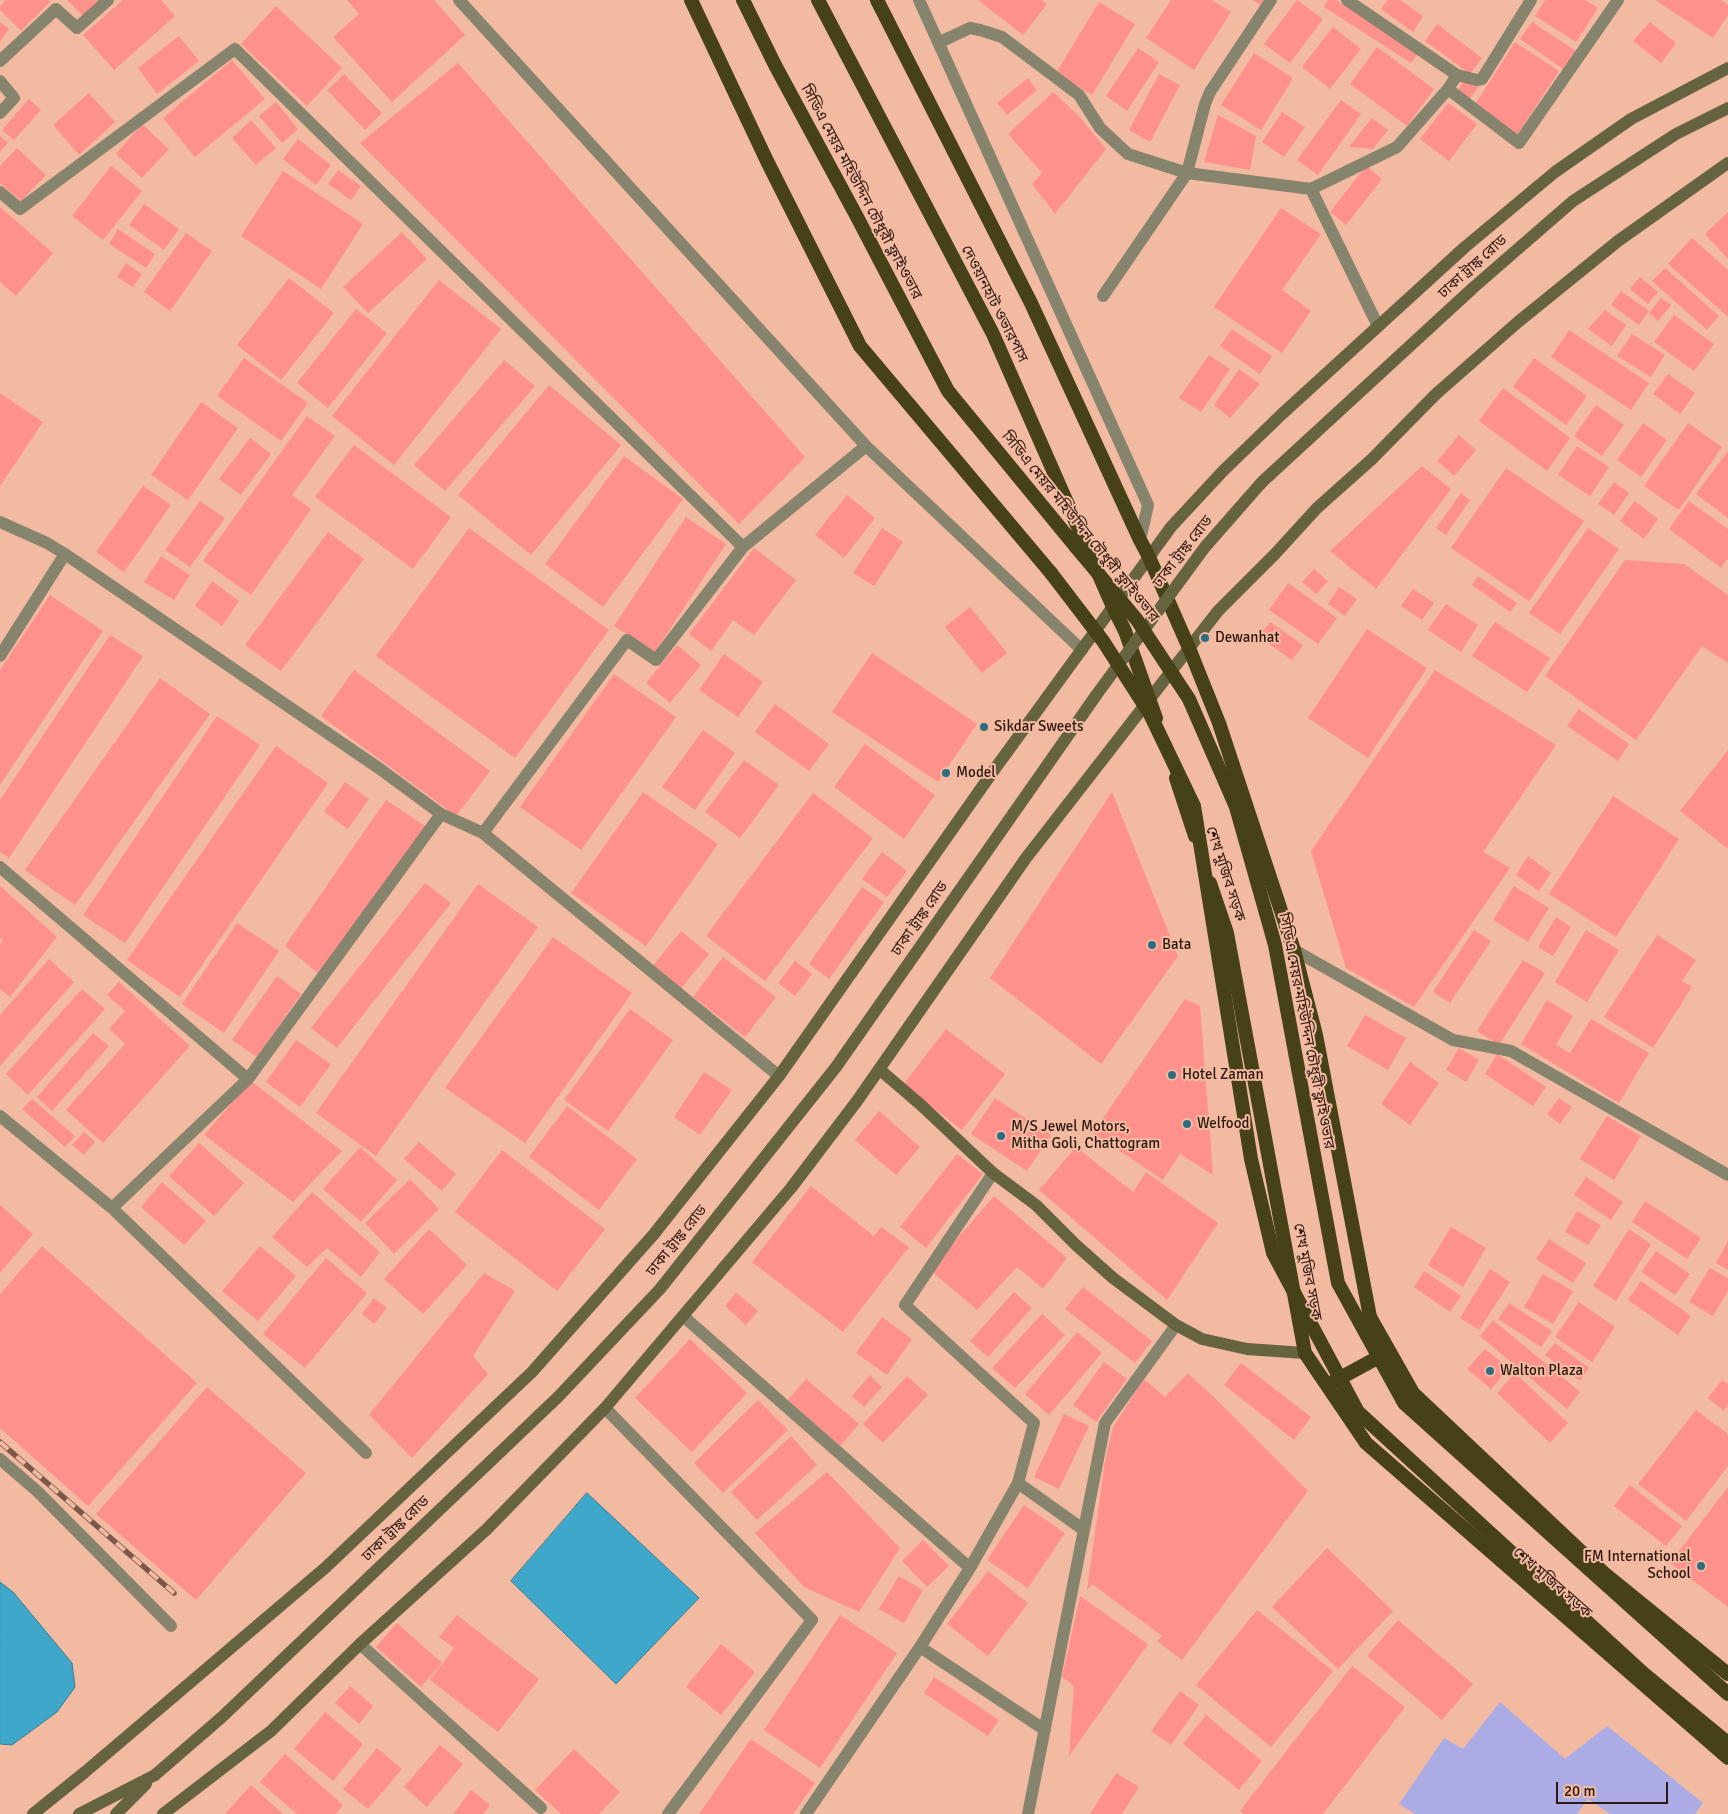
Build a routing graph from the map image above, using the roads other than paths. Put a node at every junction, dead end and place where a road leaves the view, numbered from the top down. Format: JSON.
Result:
{"nodes":[{"id":1,"x":108,"y":0,"type":"edge"},
{"id":2,"x":459,"y":0,"type":"edge"},
{"id":3,"x":692,"y":0,"type":"edge"},
{"id":4,"x":743,"y":0,"type":"edge"},
{"id":5,"x":818,"y":0,"type":"edge"},
{"id":6,"x":877,"y":0,"type":"edge"},
{"id":7,"x":920,"y":0,"type":"edge"},
{"id":8,"x":1271,"y":0,"type":"edge"},
{"id":9,"x":1347,"y":0,"type":"edge"},
{"id":10,"x":1531,"y":0,"type":"edge"},
{"id":11,"x":1618,"y":0,"type":"edge"},
{"id":12,"x":940,"y":42,"type":"junction"},
{"id":13,"x":0,"y":61,"type":"edge"},
{"id":14,"x":1728,"y":68,"type":"edge"},
{"id":15,"x":1458,"y":74,"type":"junction"},
{"id":16,"x":0,"y":81,"type":"edge"},
{"id":17,"x":1448,"y":89,"type":"junction"},
{"id":18,"x":1728,"y":108,"type":"edge"},
{"id":19,"x":0,"y":113,"type":"edge"},
{"id":20,"x":1728,"y":162,"type":"edge"},
{"id":21,"x":1187,"y":173,"type":"junction"},
{"id":22,"x":1311,"y":189,"type":"junction"},
{"id":23,"x":0,"y":192,"type":"edge"},
{"id":24,"x":1103,"y":296,"type":"dead end"},
{"id":25,"x":1378,"y":326,"type":"junction"},
{"id":26,"x":866,"y":446,"type":"junction"},
{"id":27,"x":0,"y":522,"type":"edge"},
{"id":28,"x":1140,"y":540,"type":"junction"},
{"id":29,"x":743,"y":547,"type":"junction"},
{"id":30,"x":66,"y":554,"type":"junction"},
{"id":31,"x":1149,"y":557,"type":"junction"},
{"id":32,"x":1113,"y":607,"type":"junction"},
{"id":33,"x":1125,"y":631,"type":"joint"},
{"id":34,"x":1189,"y":648,"type":"junction"},
{"id":35,"x":1082,"y":650,"type":"junction"},
{"id":36,"x":0,"y":656,"type":"edge"},
{"id":37,"x":1149,"y":698,"type":"junction"},
{"id":38,"x":441,"y":814,"type":"junction"},
{"id":39,"x":483,"y":833,"type":"junction"},
{"id":40,"x":0,"y":867,"type":"edge"},
{"id":41,"x":1294,"y":950,"type":"junction"},
{"id":42,"x":879,"y":1069,"type":"junction"},
{"id":43,"x":779,"y":1076,"type":"junction"},
{"id":44,"x":248,"y":1078,"type":"junction"},
{"id":45,"x":0,"y":1116,"type":"edge"},
{"id":46,"x":993,"y":1173,"type":"junction"},
{"id":47,"x":1728,"y":1175,"type":"edge"},
{"id":48,"x":112,"y":1208,"type":"junction"},
{"id":49,"x":683,"y":1316,"type":"junction"},
{"id":50,"x":1176,"y":1325,"type":"junction"},
{"id":51,"x":1389,"y":1351,"type":"junction"},
{"id":52,"x":1306,"y":1353,"type":"junction"},
{"id":53,"x":1327,"y":1385,"type":"junction"},
{"id":54,"x":605,"y":1408,"type":"junction"},
{"id":55,"x":366,"y":1453,"type":"dead end"},
{"id":56,"x":0,"y":1459,"type":"edge"},
{"id":57,"x":1018,"y":1483,"type":"junction"},
{"id":58,"x":1084,"y":1530,"type":"junction"},
{"id":59,"x":970,"y":1568,"type":"junction"},
{"id":60,"x":171,"y":1626,"type":"dead end"},
{"id":61,"x":360,"y":1644,"type":"junction"},
{"id":62,"x":920,"y":1647,"type":"junction"},
{"id":63,"x":1728,"y":1674,"type":"edge"},
{"id":64,"x":1728,"y":1694,"type":"edge"},
{"id":65,"x":1045,"y":1730,"type":"junction"},
{"id":66,"x":1728,"y":1743,"type":"edge"},
{"id":67,"x":1728,"y":1758,"type":"edge"},
{"id":68,"x":155,"y":1775,"type":"junction"},
{"id":69,"x":540,"y":1812,"type":"edge"},
{"id":70,"x":33,"y":1814,"type":"edge"},
{"id":71,"x":80,"y":1814,"type":"edge"},
{"id":72,"x":116,"y":1814,"type":"edge"},
{"id":73,"x":163,"y":1814,"type":"edge"},
{"id":74,"x":668,"y":1814,"type":"edge"},
{"id":75,"x":806,"y":1814,"type":"edge"},
{"id":76,"x":1028,"y":1814,"type":"edge"}],
"edges":[{"from":1,"to":13,"type":"street"},
{"from":2,"to":26,"type":"street"},
{"from":3,"to":66,"type":"highway","bridge":true},
{"from":4,"to":64,"type":"highway","name":"সিডিএ মেয়র মহিউদ্দিন চৌধুরী ফ্লাইওভার","bridge":true},
{"from":5,"to":32,"type":"highway","name":"দেওয়ানহাট ওভারপাস"},
{"from":6,"to":28,"type":"highway","name":"দেওয়ানহাট ওভারপাস"},
{"from":7,"to":12,"type":"street"},
{"from":8,"to":21,"type":"street"},
{"from":9,"to":15,"type":"street"},
{"from":10,"to":15,"type":"street"},
{"from":11,"to":17,"type":"street"},
{"from":12,"to":21,"type":"street"},
{"from":12,"to":28,"type":"street"},
{"from":14,"to":25,"type":"main road"},
{"from":15,"to":17,"type":"street"},
{"from":16,"to":19,"type":"street"},
{"from":17,"to":22,"type":"street"},
{"from":18,"to":68,"type":"main road","name":"ঢাকা ট্রাঙ্ক রোড","bridge":true},
{"from":20,"to":34,"type":"main road"},
{"from":21,"to":22,"type":"street"},
{"from":21,"to":24,"type":"street"},
{"from":22,"to":25,"type":"street"},
{"from":23,"to":29,"type":"street"},
{"from":25,"to":31,"type":"main road"},
{"from":26,"to":29,"type":"street"},
{"from":26,"to":35,"type":"street"},
{"from":27,"to":30,"type":"street"},
{"from":28,"to":31,"type":"highway","name":"দেওয়ানহাট ওভারপাস"},
{"from":29,"to":39,"type":"street"},
{"from":30,"to":36,"type":"street"},
{"from":30,"to":38,"type":"street"},
{"from":31,"to":32,"type":"main road"},
{"from":31,"to":34,"type":"highway","name":"দেওয়ানহাট ওভারপাস"},
{"from":32,"to":33,"type":"highway","name":"দেওয়ানহাট ওভারপাস"},
{"from":32,"to":35,"type":"main road"},
{"from":33,"to":37,"type":"highway","name":"শেখ মুজিব সড়ক"},
{"from":34,"to":37,"type":"main road"},
{"from":34,"to":41,"type":"highway"},
{"from":35,"to":43,"type":"main road"},
{"from":37,"to":42,"type":"main road"},
{"from":37,"to":52,"type":"highway","name":"শেখ মুজিব সড়ক"},
{"from":38,"to":39,"type":"street"},
{"from":38,"to":44,"type":"street"},
{"from":39,"to":43,"type":"street"},
{"from":40,"to":44,"type":"street"},
{"from":41,"to":47,"type":"street"},
{"from":41,"to":51,"type":"highway"},
{"from":42,"to":46,"type":"main road"},
{"from":42,"to":49,"type":"main road"},
{"from":43,"to":70,"type":"main road"},
{"from":44,"to":48,"type":"street"},
{"from":45,"to":48,"type":"street"},
{"from":46,"to":50,"type":"main road"},
{"from":46,"to":57,"type":"street"},
{"from":48,"to":55,"type":"street"},
{"from":49,"to":54,"type":"main road"},
{"from":49,"to":59,"type":"street"},
{"from":50,"to":52,"type":"main road"},
{"from":50,"to":58,"type":"street"},
{"from":51,"to":53,"type":"highway"},
{"from":51,"to":63,"type":"highway"},
{"from":52,"to":53,"type":"highway","name":"শেখ মুজিব সড়ক"},
{"from":53,"to":67,"type":"highway","name":"শেখ মুজিব সড়ক"},
{"from":54,"to":61,"type":"main road"},
{"from":54,"to":74,"type":"street"},
{"from":56,"to":60,"type":"street"},
{"from":57,"to":58,"type":"street"},
{"from":57,"to":59,"type":"street"},
{"from":58,"to":65,"type":"street"},
{"from":59,"to":62,"type":"street"},
{"from":61,"to":69,"type":"street"},
{"from":61,"to":73,"type":"main road"},
{"from":62,"to":65,"type":"street"},
{"from":62,"to":75,"type":"street"},
{"from":65,"to":76,"type":"street"},
{"from":68,"to":71,"type":"main road","name":"ঢাকা ট্রাঙ্ক রোড"},
{"from":68,"to":72,"type":"main road","name":"ঢাকা ট্রাঙ্ক রোড"}]}
